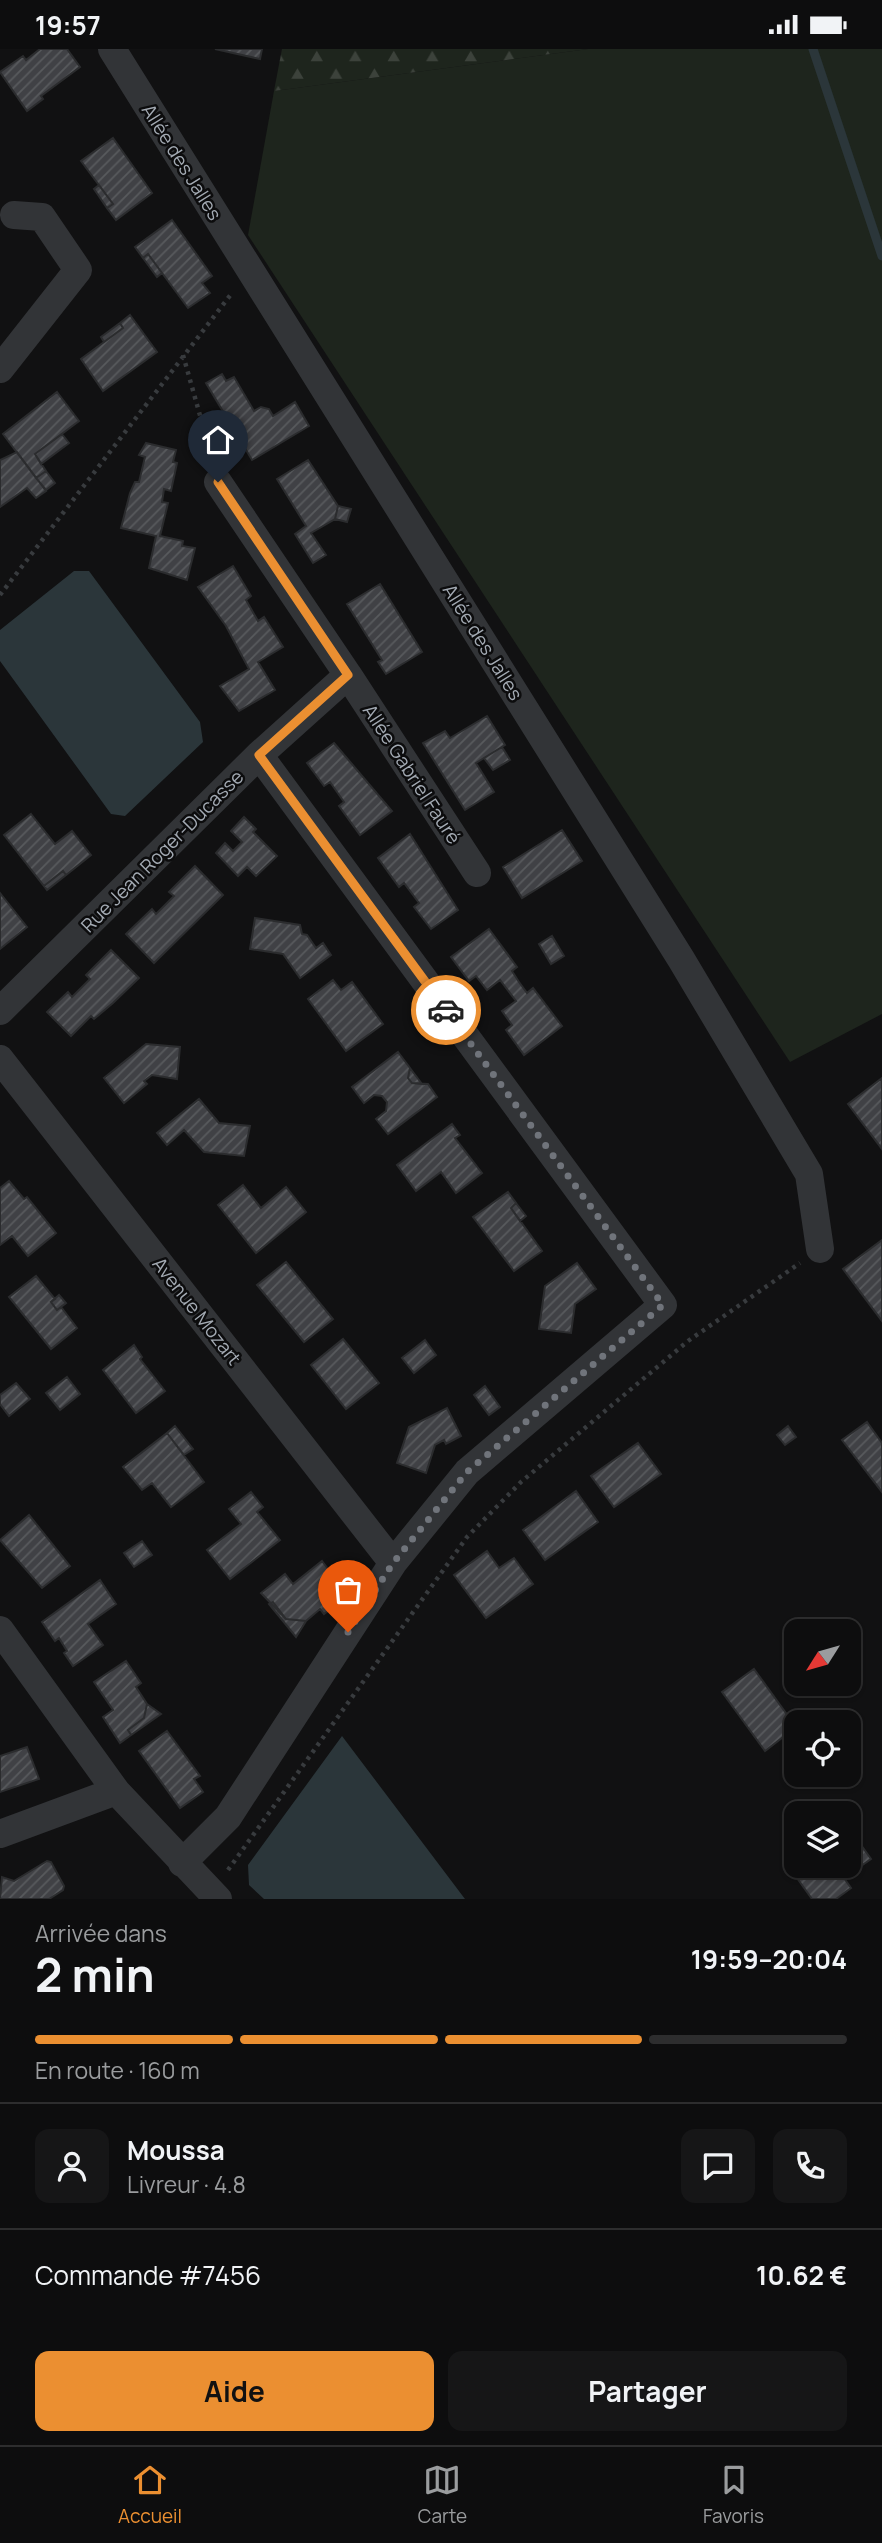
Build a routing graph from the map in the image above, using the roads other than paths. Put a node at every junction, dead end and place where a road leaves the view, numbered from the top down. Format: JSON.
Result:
{"nodes":[{"id":1,"x":112,"y":49,"type":"edge"},
{"id":2,"x":14,"y":215,"type":"dead end"},
{"id":3,"x":0,"y":369,"type":"edge"},
{"id":4,"x":218,"y":482,"type":"road end"},
{"id":5,"x":348,"y":675,"type":"junction"},
{"id":6,"x":259,"y":755,"type":"junction"},
{"id":7,"x":477,"y":873,"type":"dead end"},
{"id":8,"x":0,"y":1011,"type":"edge"},
{"id":9,"x":0,"y":1059,"type":"edge"},
{"id":10,"x":820,"y":1249,"type":"road end"},
{"id":11,"x":393,"y":1563,"type":"junction"},
{"id":12,"x":0,"y":1630,"type":"edge"},
{"id":13,"x":116,"y":1791,"type":"junction"},
{"id":14,"x":0,"y":1834,"type":"edge"},
{"id":15,"x":182,"y":1863,"type":"junction"},
{"id":16,"x":215,"y":1896,"type":"edge"}],
"edges":[{"from":1,"to":10,"type":"street","name":"Allée des Jalles"},
{"from":2,"to":3,"type":"street"},
{"from":4,"to":5,"type":"street","name":"Allée Gabriel Fauré"},
{"from":5,"to":6,"type":"street"},
{"from":5,"to":7,"type":"street","name":"Allée Gabriel Fauré"},
{"from":6,"to":8,"type":"street","name":"Rue Jean Roger-Ducasse"},
{"from":6,"to":11,"type":"street","name":"Rue Jean Roger-Ducasse"},
{"from":9,"to":11,"type":"street","name":"Avenue Mozart"},
{"from":11,"to":15,"type":"street"},
{"from":12,"to":13,"type":"street"},
{"from":13,"to":14,"type":"street"},
{"from":13,"to":15,"type":"street"},
{"from":15,"to":16,"type":"street"}]}
